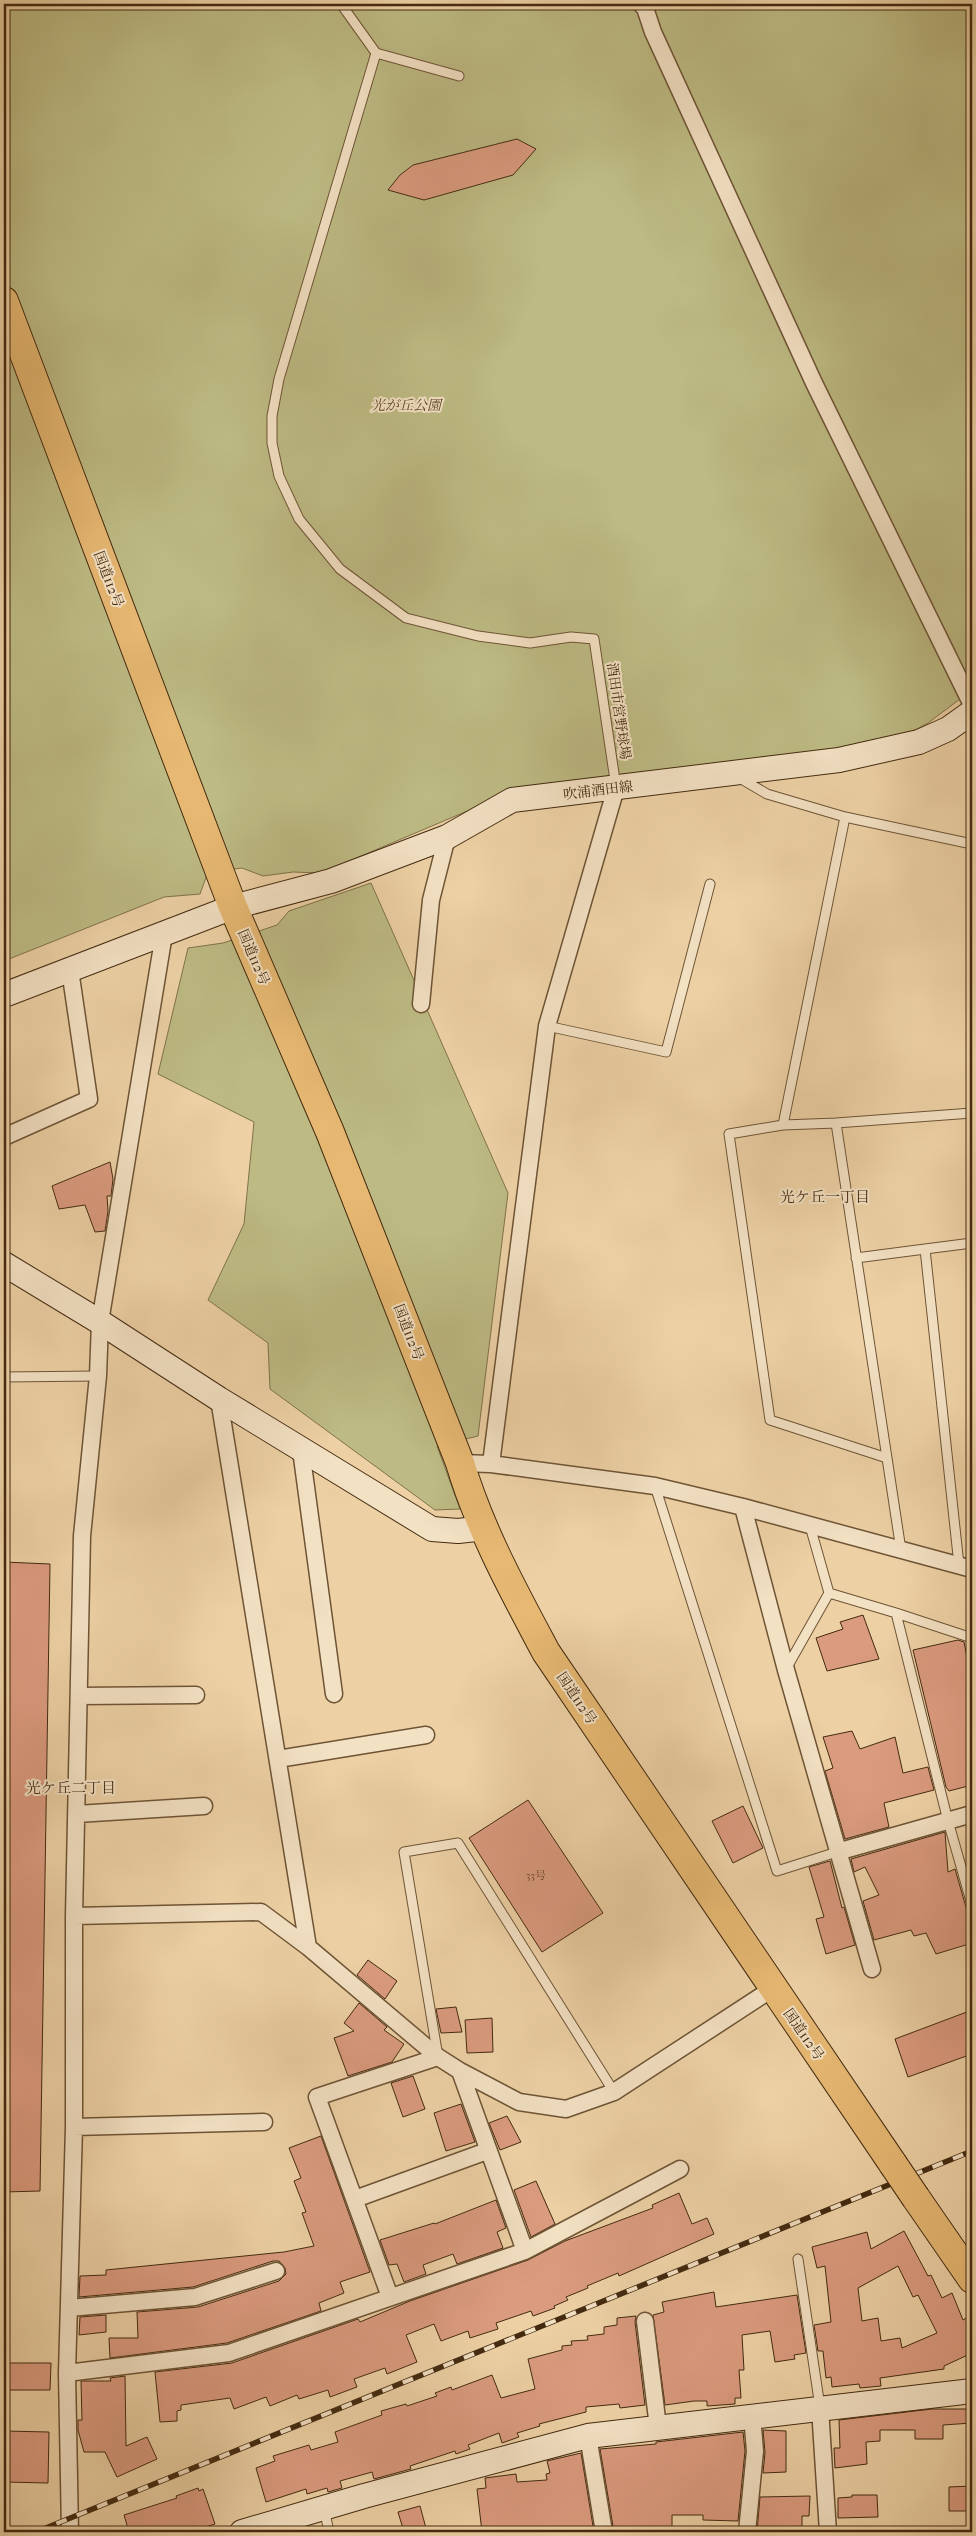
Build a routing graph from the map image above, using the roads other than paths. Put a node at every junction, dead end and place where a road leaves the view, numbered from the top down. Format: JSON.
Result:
{"nodes":[{"id":1,"x":341,"y":4,"type":"edge"},
{"id":2,"x":641,"y":4,"type":"edge"},
{"id":3,"x":376,"y":53,"type":"junction"},
{"id":4,"x":459,"y":76,"type":"dead end"},
{"id":5,"x":4,"y":301,"type":"edge"},
{"id":6,"x":972,"y":705,"type":"edge"},
{"id":7,"x":972,"y":712,"type":"edge"},
{"id":8,"x":732,"y":774,"type":"junction"},
{"id":9,"x":616,"y":788,"type":"junction"},
{"id":10,"x":845,"y":817,"type":"junction"},
{"id":11,"x":447,"y":837,"type":"junction"},
{"id":12,"x":972,"y":844,"type":"edge"},
{"id":13,"x":710,"y":884,"type":"dead end"},
{"id":14,"x":233,"y":907,"type":"junction"},
{"id":15,"x":164,"y":934,"type":"junction"},
{"id":16,"x":70,"y":970,"type":"junction"},
{"id":17,"x":4,"y":996,"type":"edge"},
{"id":18,"x":421,"y":1004,"type":"dead end"},
{"id":19,"x":547,"y":1026,"type":"junction"},
{"id":20,"x":972,"y":1113,"type":"edge"},
{"id":21,"x":836,"y":1123,"type":"junction"},
{"id":22,"x":783,"y":1125,"type":"junction"},
{"id":23,"x":4,"y":1138,"type":"edge"},
{"id":24,"x":972,"y":1243,"type":"edge"},
{"id":25,"x":925,"y":1249,"type":"junction"},
{"id":26,"x":856,"y":1258,"type":"junction"},
{"id":27,"x":4,"y":1264,"type":"edge"},
{"id":28,"x":100,"y":1322,"type":"junction"},
{"id":29,"x":98,"y":1376,"type":"junction"},
{"id":30,"x":4,"y":1377,"type":"edge"},
{"id":31,"x":219,"y":1399,"type":"junction"},
{"id":32,"x":301,"y":1450,"type":"junction"},
{"id":33,"x":887,"y":1458,"type":"junction"},
{"id":34,"x":460,"y":1463,"type":"junction"},
{"id":35,"x":491,"y":1464,"type":"junction"},
{"id":36,"x":655,"y":1486,"type":"junction"},
{"id":37,"x":743,"y":1507,"type":"junction"},
{"id":38,"x":810,"y":1526,"type":"junction"},
{"id":39,"x":484,"y":1528,"type":"junction"},
{"id":40,"x":901,"y":1550,"type":"junction"},
{"id":41,"x":966,"y":1567,"type":"edge"},
{"id":42,"x":829,"y":1593,"type":"junction"},
{"id":43,"x":896,"y":1613,"type":"junction"},
{"id":44,"x":972,"y":1638,"type":"edge"},
{"id":45,"x":786,"y":1670,"type":"junction"},
{"id":46,"x":334,"y":1694,"type":"dead end"},
{"id":47,"x":196,"y":1695,"type":"dead end"},
{"id":48,"x":79,"y":1696,"type":"junction"},
{"id":49,"x":426,"y":1734,"type":"dead end"},
{"id":50,"x":278,"y":1759,"type":"junction"},
{"id":51,"x":204,"y":1806,"type":"dead end"},
{"id":52,"x":77,"y":1814,"type":"junction"},
{"id":53,"x":972,"y":1814,"type":"edge"},
{"id":54,"x":948,"y":1821,"type":"junction"},
{"id":55,"x":837,"y":1852,"type":"junction"},
{"id":56,"x":972,"y":1905,"type":"edge"},
{"id":57,"x":74,"y":1916,"type":"junction"},
{"id":58,"x":308,"y":1947,"type":"junction"},
{"id":59,"x":872,"y":1969,"type":"dead end"},
{"id":60,"x":772,"y":1989,"type":"junction"},
{"id":61,"x":438,"y":2057,"type":"junction"},
{"id":62,"x":460,"y":2071,"type":"junction"},
{"id":63,"x":614,"y":2092,"type":"junction"},
{"id":64,"x":264,"y":2122,"type":"dead end"},
{"id":65,"x":74,"y":2127,"type":"junction"},
{"id":66,"x":487,"y":2151,"type":"junction"},
{"id":67,"x":680,"y":2169,"type":"dead end"},
{"id":68,"x":355,"y":2199,"type":"junction"},
{"id":69,"x":524,"y":2251,"type":"junction"},
{"id":70,"x":798,"y":2259,"type":"dead end"},
{"id":71,"x":968,"y":2264,"type":"edge"},
{"id":72,"x":276,"y":2271,"type":"dead end"},
{"id":73,"x":390,"y":2297,"type":"junction"},
{"id":74,"x":69,"y":2308,"type":"junction"},
{"id":75,"x":645,"y":2321,"type":"dead end"},
{"id":76,"x":67,"y":2373,"type":"junction"},
{"id":77,"x":972,"y":2391,"type":"edge"},
{"id":78,"x":820,"y":2408,"type":"junction"},
{"id":79,"x":752,"y":2416,"type":"junction"},
{"id":80,"x":658,"y":2427,"type":"junction"},
{"id":81,"x":588,"y":2436,"type":"junction"},
{"id":82,"x":324,"y":2508,"type":"junction"},
{"id":83,"x":70,"y":2532,"type":"edge"},
{"id":84,"x":242,"y":2532,"type":"edge"},
{"id":85,"x":330,"y":2532,"type":"edge"},
{"id":86,"x":604,"y":2532,"type":"edge"},
{"id":87,"x":747,"y":2532,"type":"edge"},
{"id":88,"x":828,"y":2532,"type":"edge"}],
"edges":[{"from":1,"to":3,"type":"lane"},
{"from":2,"to":6,"type":"street"},
{"from":3,"to":4,"type":"lane"},
{"from":3,"to":9,"type":"lane","name":"酒田市営野球場"},
{"from":5,"to":14,"type":"highway","name":"国道112号"},
{"from":7,"to":8,"type":"street","name":"吹浦酒田線"},
{"from":8,"to":9,"type":"street","name":"吹浦酒田線"},
{"from":8,"to":10,"type":"lane"},
{"from":9,"to":11,"type":"street","name":"吹浦酒田線"},
{"from":9,"to":19,"type":"street"},
{"from":10,"to":12,"type":"lane"},
{"from":10,"to":22,"type":"lane"},
{"from":11,"to":14,"type":"street","name":"吹浦酒田線"},
{"from":11,"to":18,"type":"street"},
{"from":13,"to":19,"type":"lane"},
{"from":14,"to":15,"type":"street","name":"吹浦酒田線"},
{"from":14,"to":34,"type":"highway","name":"国道112号"},
{"from":15,"to":16,"type":"street","name":"吹浦酒田線"},
{"from":15,"to":28,"type":"street"},
{"from":16,"to":17,"type":"street","name":"吹浦酒田線"},
{"from":16,"to":23,"type":"street"},
{"from":19,"to":35,"type":"street"},
{"from":20,"to":21,"type":"lane"},
{"from":21,"to":22,"type":"lane"},
{"from":21,"to":26,"type":"lane"},
{"from":22,"to":33,"type":"lane"},
{"from":24,"to":25,"type":"lane"},
{"from":25,"to":26,"type":"lane"},
{"from":25,"to":41,"type":"lane"},
{"from":26,"to":33,"type":"lane"},
{"from":27,"to":28,"type":"street"},
{"from":28,"to":29,"type":"street"},
{"from":28,"to":31,"type":"street"},
{"from":29,"to":30,"type":"lane"},
{"from":29,"to":48,"type":"street"},
{"from":31,"to":32,"type":"street"},
{"from":31,"to":50,"type":"street"},
{"from":32,"to":39,"type":"street"},
{"from":32,"to":46,"type":"street"},
{"from":33,"to":40,"type":"lane"},
{"from":34,"to":35,"type":"street"},
{"from":34,"to":39,"type":"highway","name":"国道112号"},
{"from":35,"to":36,"type":"street"},
{"from":36,"to":37,"type":"street"},
{"from":36,"to":55,"type":"lane"},
{"from":37,"to":38,"type":"street"},
{"from":37,"to":45,"type":"street"},
{"from":38,"to":40,"type":"street"},
{"from":38,"to":42,"type":"lane"},
{"from":39,"to":60,"type":"highway","name":"国道112号"},
{"from":40,"to":41,"type":"street"},
{"from":42,"to":43,"type":"lane"},
{"from":42,"to":45,"type":"lane"},
{"from":43,"to":44,"type":"lane"},
{"from":43,"to":54,"type":"lane"},
{"from":45,"to":55,"type":"street"},
{"from":47,"to":48,"type":"street"},
{"from":48,"to":52,"type":"street"},
{"from":49,"to":50,"type":"street"},
{"from":50,"to":58,"type":"street"},
{"from":51,"to":52,"type":"street"},
{"from":52,"to":57,"type":"street"},
{"from":53,"to":54,"type":"street"},
{"from":54,"to":55,"type":"street"},
{"from":54,"to":56,"type":"lane"},
{"from":55,"to":59,"type":"street"},
{"from":57,"to":58,"type":"street"},
{"from":57,"to":65,"type":"street"},
{"from":58,"to":61,"type":"street"},
{"from":60,"to":63,"type":"street"},
{"from":60,"to":71,"type":"highway","name":"国道112号","bridge":true},
{"from":61,"to":62,"type":"street"},
{"from":61,"to":63,"type":"lane"},
{"from":61,"to":68,"type":"street"},
{"from":62,"to":63,"type":"street"},
{"from":62,"to":66,"type":"street"},
{"from":64,"to":65,"type":"street"},
{"from":65,"to":74,"type":"street"},
{"from":66,"to":68,"type":"street"},
{"from":66,"to":69,"type":"street"},
{"from":67,"to":69,"type":"street"},
{"from":68,"to":73,"type":"street"},
{"from":69,"to":73,"type":"street"},
{"from":70,"to":78,"type":"lane"},
{"from":72,"to":74,"type":"street"},
{"from":73,"to":76,"type":"street"},
{"from":74,"to":76,"type":"street"},
{"from":75,"to":80,"type":"street"},
{"from":76,"to":83,"type":"street"},
{"from":77,"to":78,"type":"street"},
{"from":78,"to":79,"type":"street"},
{"from":78,"to":88,"type":"street"},
{"from":79,"to":80,"type":"street"},
{"from":79,"to":87,"type":"street"},
{"from":80,"to":81,"type":"street"},
{"from":81,"to":82,"type":"street"},
{"from":81,"to":86,"type":"street"},
{"from":82,"to":84,"type":"street"},
{"from":82,"to":85,"type":"lane"}]}
